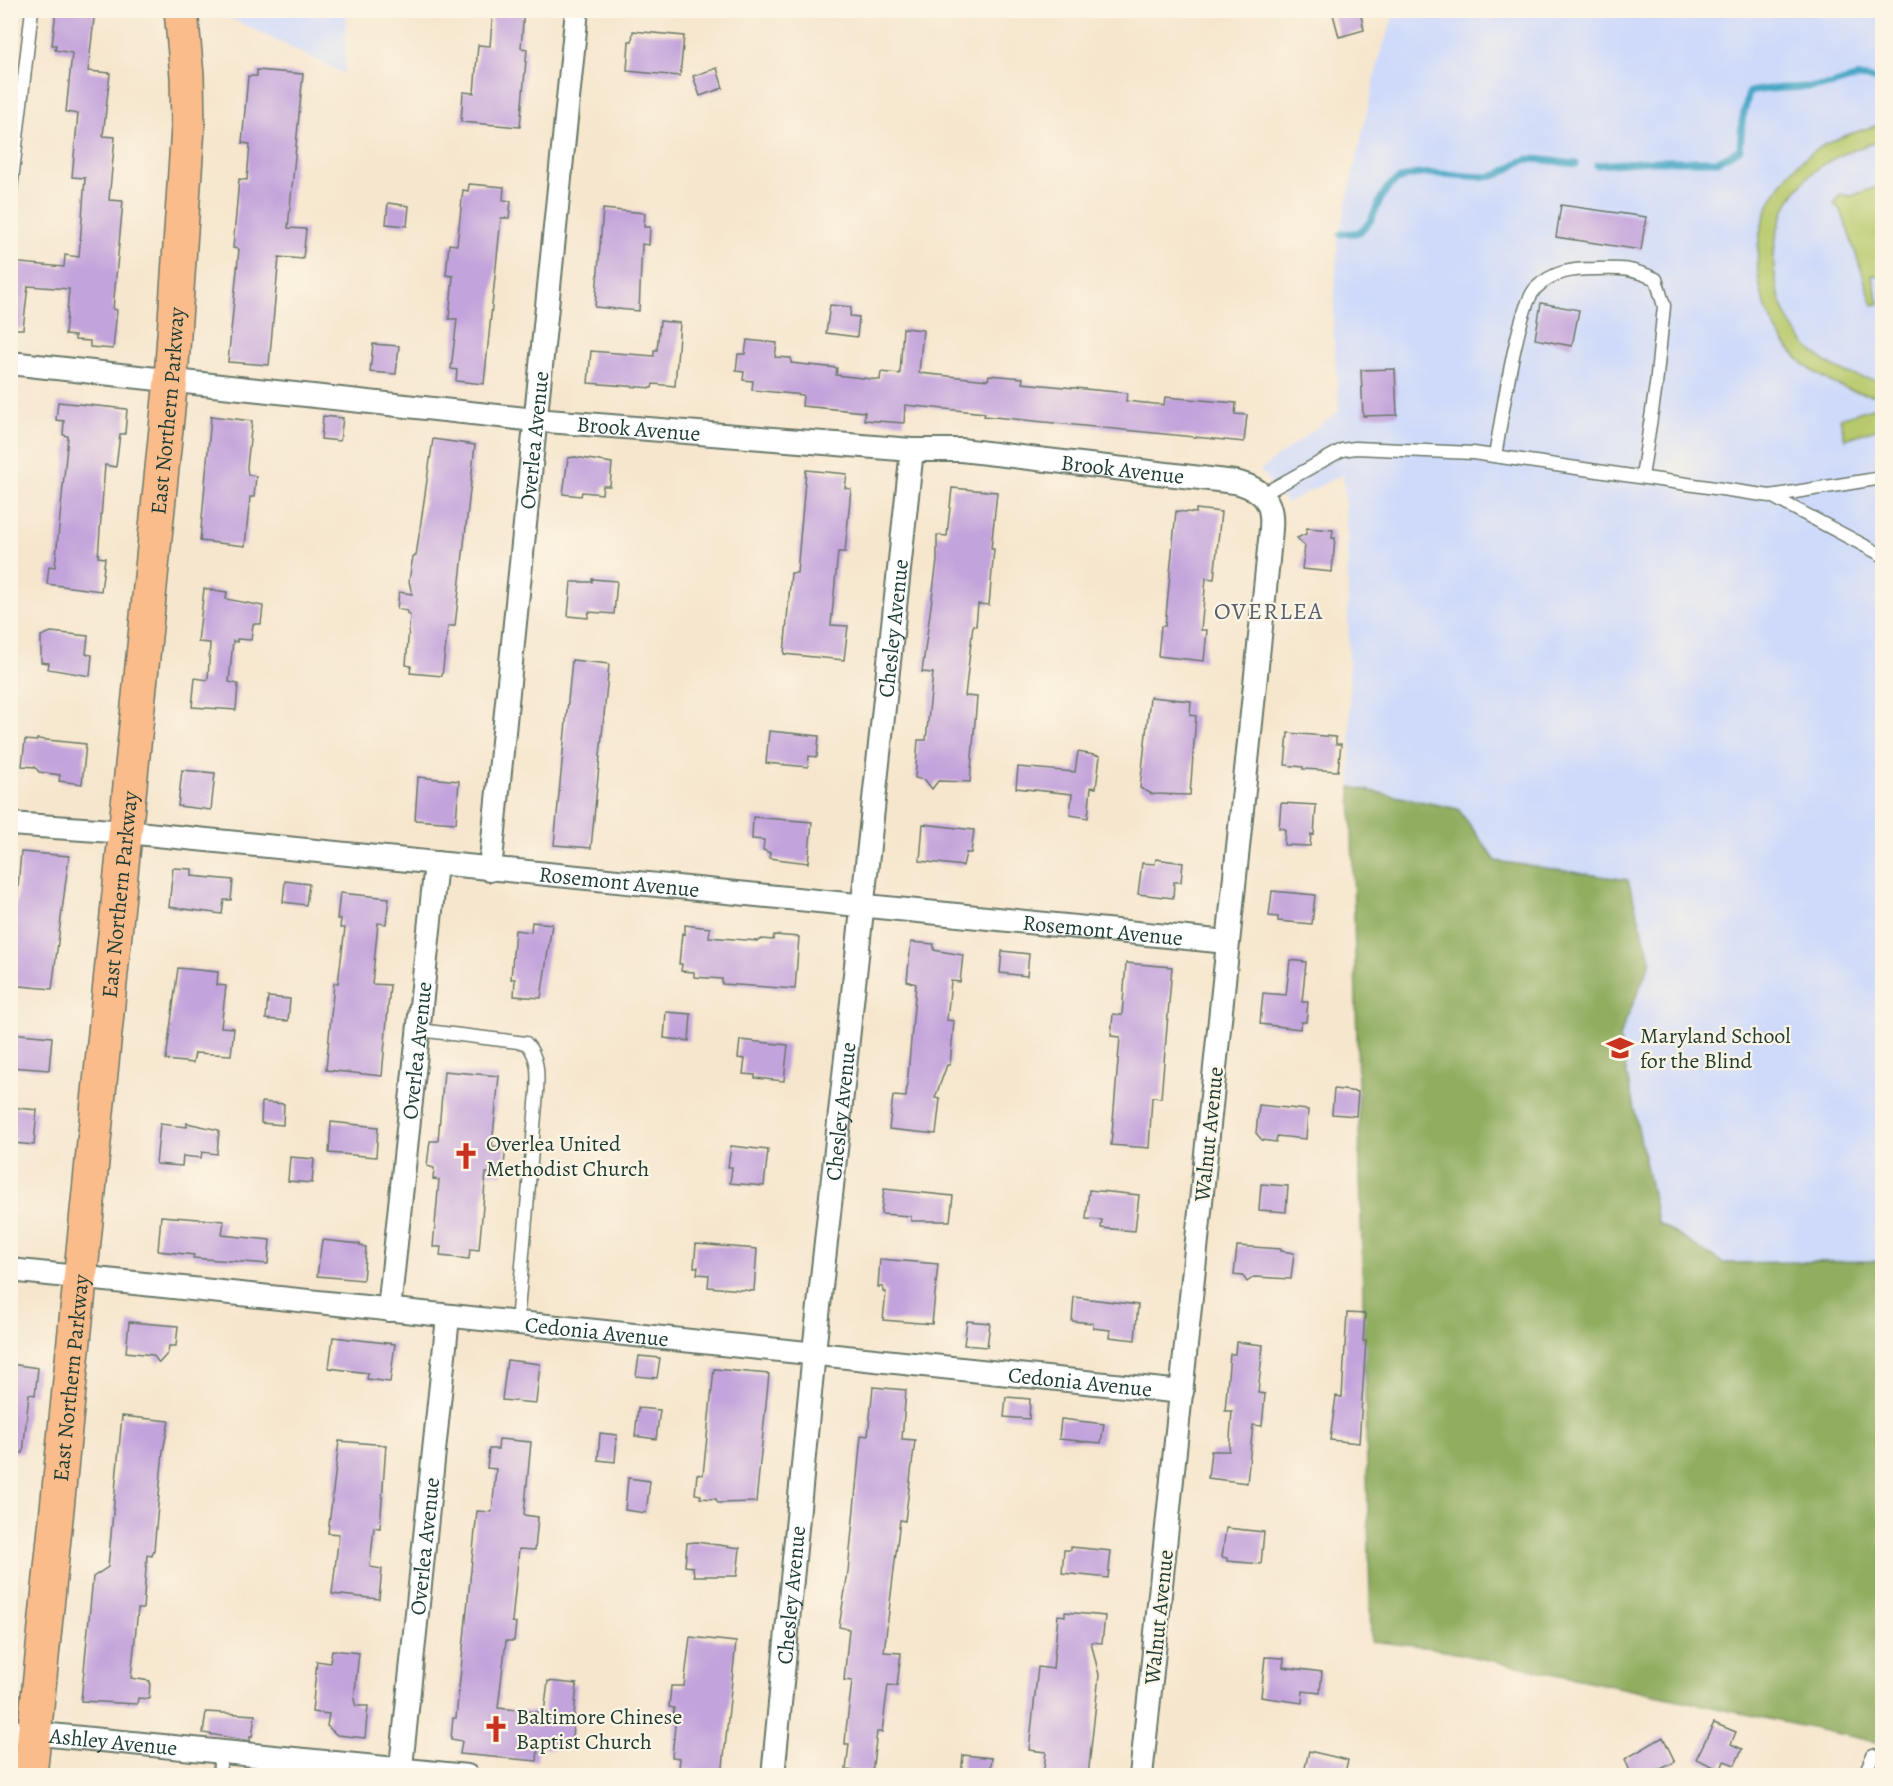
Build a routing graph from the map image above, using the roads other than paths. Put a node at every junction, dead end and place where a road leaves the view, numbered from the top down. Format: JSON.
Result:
{"nodes":[{"id":1,"x":32,"y":10,"type":"edge"},
{"id":2,"x":181,"y":10,"type":"edge"},
{"id":3,"x":577,"y":10,"type":"edge"},
{"id":4,"x":10,"y":197,"type":"edge"},
{"id":5,"x":10,"y":363,"type":"edge"},
{"id":6,"x":171,"y":379,"type":"junction"},
{"id":7,"x":535,"y":420,"type":"junction"},
{"id":8,"x":912,"y":450,"type":"junction"},
{"id":9,"x":1495,"y":456,"type":"junction"},
{"id":10,"x":1642,"y":477,"type":"junction"},
{"id":11,"x":1882,"y":478,"type":"edge"},
{"id":12,"x":1263,"y":494,"type":"junction"},
{"id":13,"x":1770,"y":496,"type":"junction"},
{"id":14,"x":1882,"y":555,"type":"edge"},
{"id":15,"x":10,"y":824,"type":"edge"},
{"id":16,"x":126,"y":832,"type":"junction"},
{"id":17,"x":436,"y":863,"type":"junction"},
{"id":18,"x":490,"y":870,"type":"junction"},
{"id":19,"x":864,"y":905,"type":"junction"},
{"id":20,"x":1227,"y":942,"type":"junction"},
{"id":21,"x":419,"y":1030,"type":"junction"},
{"id":22,"x":10,"y":1270,"type":"edge"},
{"id":23,"x":81,"y":1277,"type":"junction"},
{"id":24,"x":389,"y":1310,"type":"junction"},
{"id":25,"x":448,"y":1317,"type":"junction"},
{"id":26,"x":517,"y":1323,"type":"junction"},
{"id":27,"x":814,"y":1352,"type":"junction"},
{"id":28,"x":1182,"y":1392,"type":"junction"},
{"id":29,"x":22,"y":1732,"type":"edge"},
{"id":30,"x":221,"y":1752,"type":"junction"},
{"id":31,"x":1873,"y":1755,"type":"dead end"},
{"id":32,"x":400,"y":1772,"type":"edge"},
{"id":33,"x":30,"y":1776,"type":"edge"},
{"id":34,"x":219,"y":1776,"type":"edge"},
{"id":35,"x":467,"y":1776,"type":"edge"},
{"id":36,"x":773,"y":1776,"type":"edge"},
{"id":37,"x":1141,"y":1776,"type":"edge"},
{"id":38,"x":1864,"y":1776,"type":"edge"}],
"edges":[{"from":1,"to":4,"type":"lane"},
{"from":2,"to":6,"type":"main road","name":"East Northern Parkway"},
{"from":3,"to":7,"type":"street","name":"Overlea Avenue"},
{"from":5,"to":6,"type":"street","name":"Brook Avenue"},
{"from":6,"to":7,"type":"street","name":"Brook Avenue"},
{"from":6,"to":16,"type":"main road","name":"East Northern Parkway"},
{"from":7,"to":8,"type":"street","name":"Brook Avenue"},
{"from":7,"to":18,"type":"street","name":"Overlea Avenue"},
{"from":8,"to":12,"type":"street","name":"Brook Avenue"},
{"from":8,"to":19,"type":"street","name":"Chesley Avenue"},
{"from":9,"to":10,"type":"lane"},
{"from":9,"to":10,"type":"lane"},
{"from":9,"to":12,"type":"lane"},
{"from":10,"to":13,"type":"lane"},
{"from":11,"to":13,"type":"lane"},
{"from":12,"to":20,"type":"street","name":"Walnut Avenue"},
{"from":13,"to":14,"type":"lane"},
{"from":15,"to":16,"type":"street","name":"Rosemont Avenue"},
{"from":16,"to":17,"type":"street","name":"Rosemont Avenue"},
{"from":16,"to":23,"type":"main road","name":"East Northern Parkway"},
{"from":17,"to":18,"type":"street","name":"Rosemont Avenue"},
{"from":17,"to":21,"type":"street","name":"Overlea Avenue"},
{"from":18,"to":19,"type":"street","name":"Rosemont Avenue"},
{"from":19,"to":20,"type":"street","name":"Rosemont Avenue"},
{"from":19,"to":27,"type":"street","name":"Chesley Avenue"},
{"from":20,"to":28,"type":"street","name":"Walnut Avenue"},
{"from":21,"to":24,"type":"street","name":"Overlea Avenue"},
{"from":21,"to":26,"type":"lane"},
{"from":22,"to":23,"type":"street","name":"Cedonia Avenue"},
{"from":23,"to":24,"type":"street","name":"Cedonia Avenue"},
{"from":23,"to":29,"type":"main road","name":"East Northern Parkway"},
{"from":24,"to":25,"type":"street","name":"Cedonia Avenue"},
{"from":25,"to":26,"type":"street","name":"Cedonia Avenue"},
{"from":25,"to":32,"type":"street","name":"Overlea Avenue"},
{"from":26,"to":27,"type":"street","name":"Cedonia Avenue"},
{"from":27,"to":28,"type":"street","name":"Cedonia Avenue"},
{"from":27,"to":36,"type":"street","name":"Chesley Avenue"},
{"from":28,"to":37,"type":"street","name":"Walnut Avenue"},
{"from":29,"to":30,"type":"street","name":"Ashley Avenue"},
{"from":29,"to":33,"type":"main road","name":"East Northern Parkway"},
{"from":30,"to":32,"type":"street","name":"Ashley Avenue"},
{"from":30,"to":34,"type":"lane"},
{"from":31,"to":38,"type":"lane"},
{"from":32,"to":35,"type":"street","name":"Ashley Avenue"}]}
